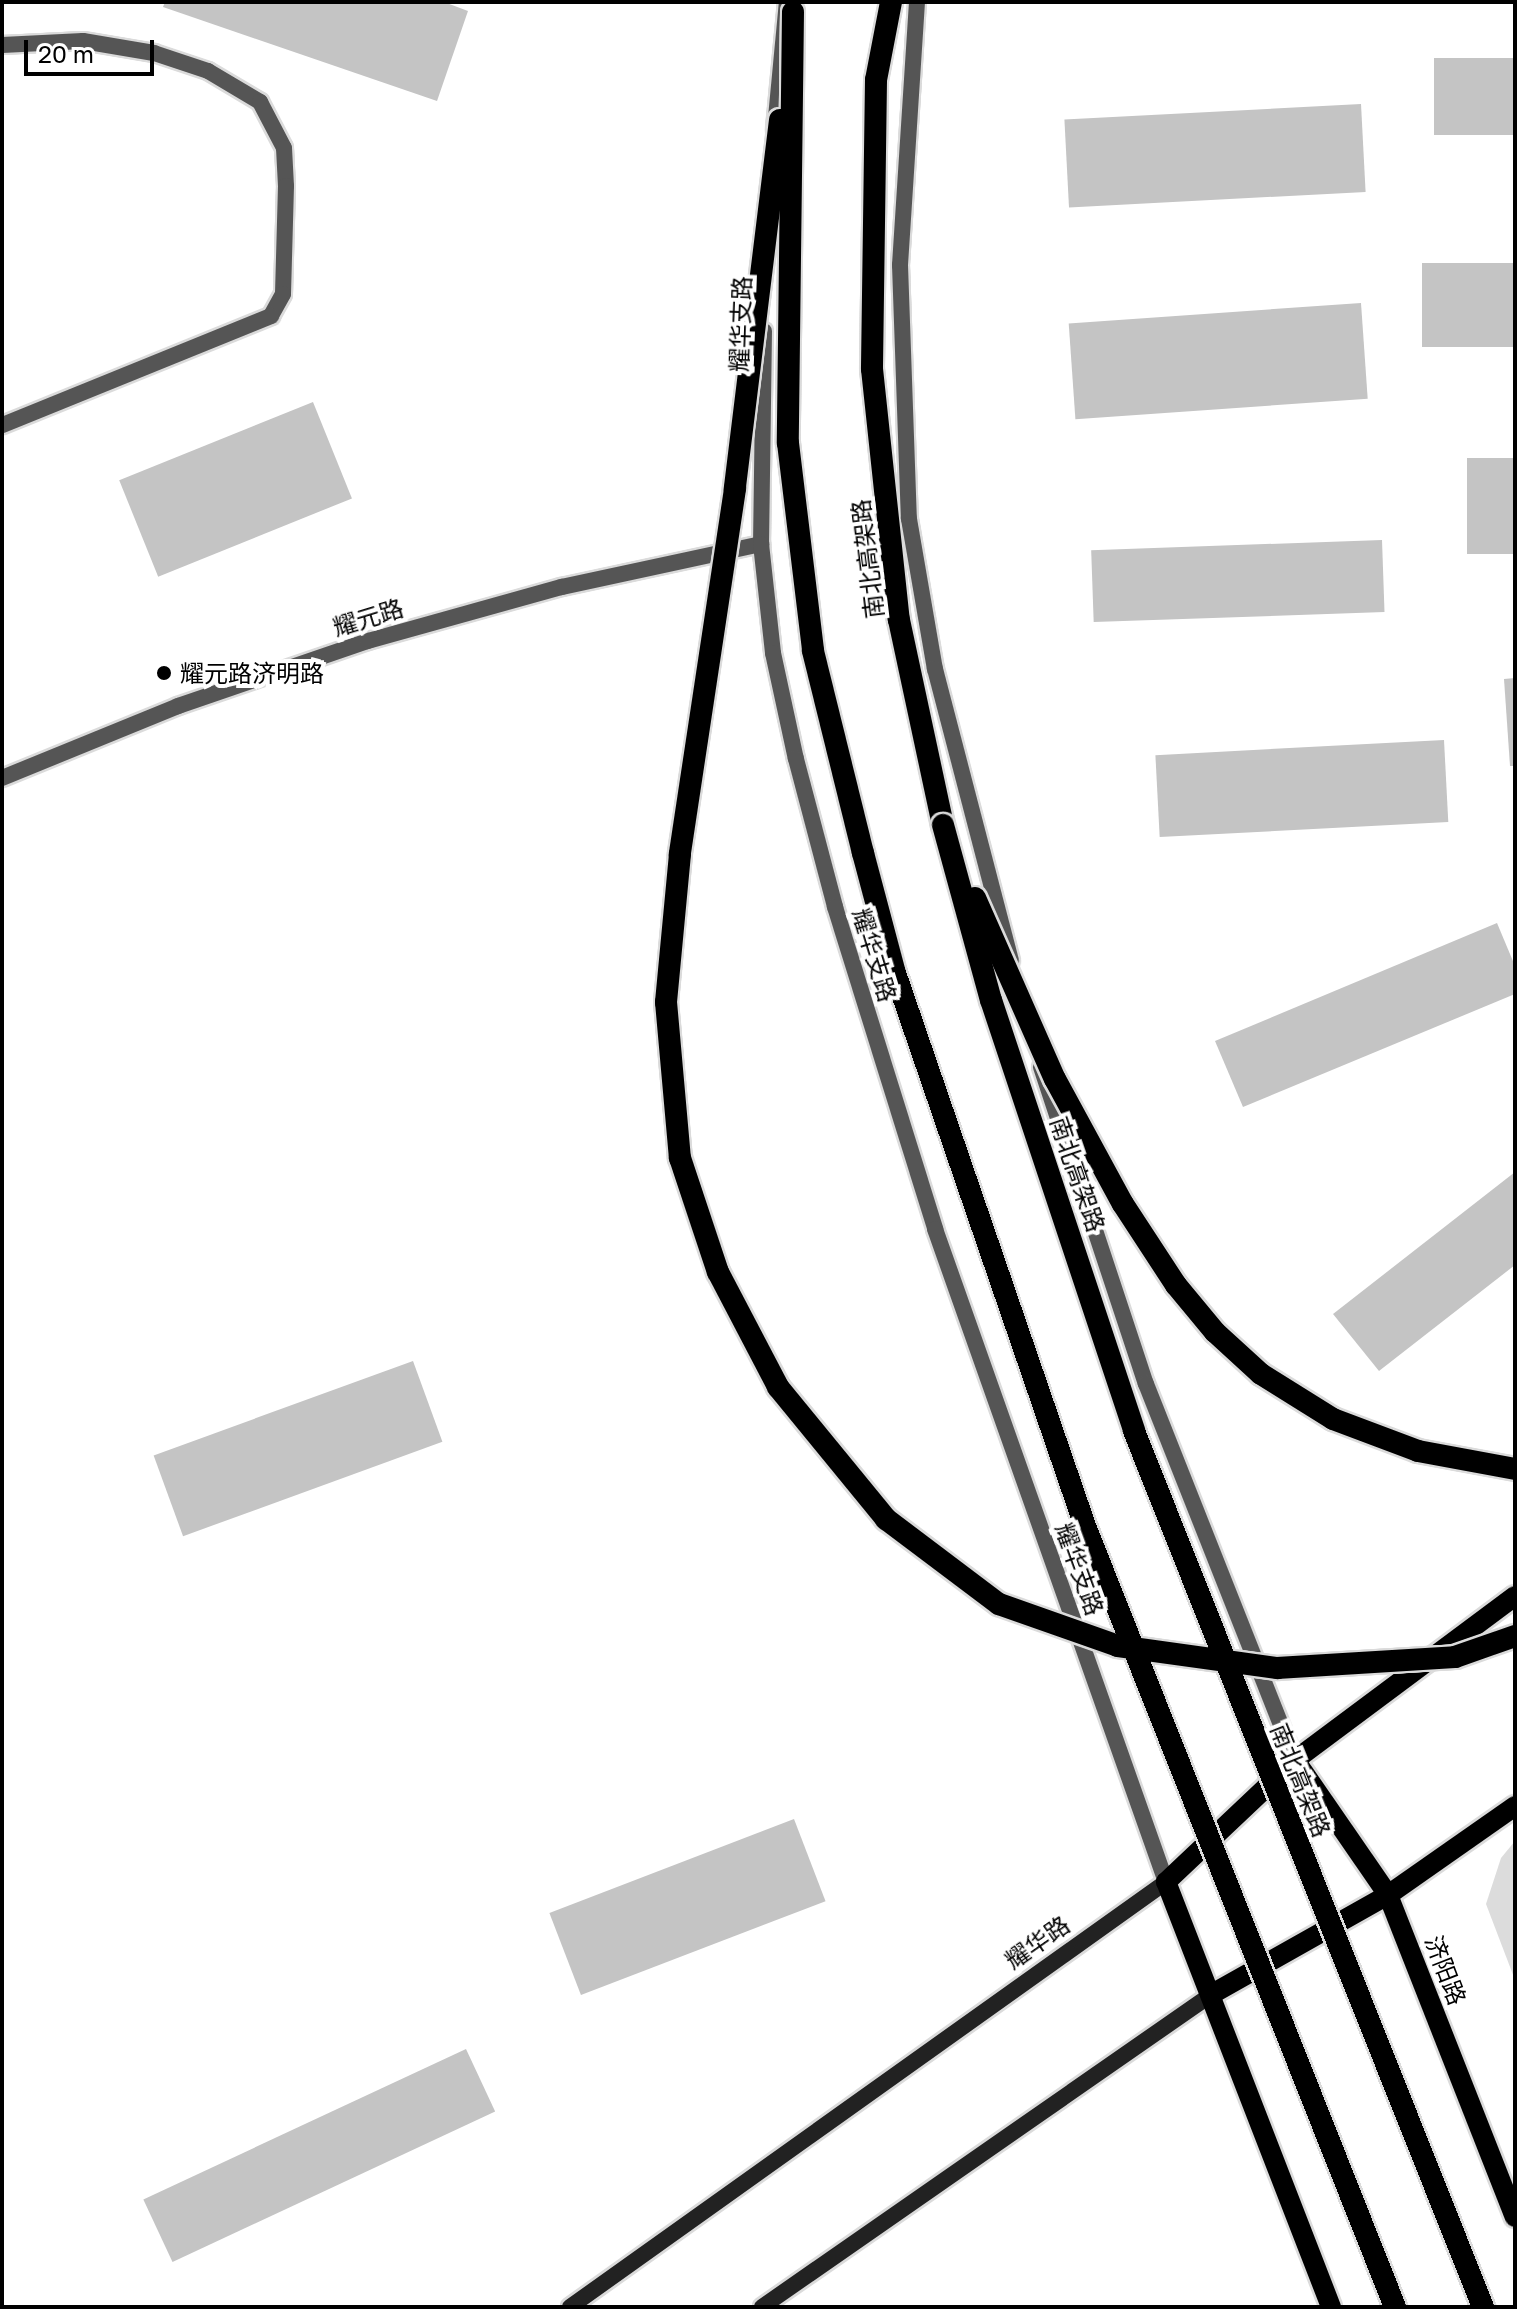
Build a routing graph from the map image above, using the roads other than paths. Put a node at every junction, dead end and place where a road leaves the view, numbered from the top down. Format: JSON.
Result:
{"nodes":[{"id":1,"x":891,"y":2,"type":"edge"},
{"id":2,"x":917,"y":2,"type":"edge"},
{"id":3,"x":792,"y":5,"type":"edge"},
{"id":4,"x":2,"y":45,"type":"edge"},
{"id":5,"x":2,"y":425,"type":"edge"},
{"id":6,"x":761,"y":544,"type":"junction"},
{"id":7,"x":2,"y":778,"type":"edge"},
{"id":8,"x":943,"y":825,"type":"junction"},
{"id":9,"x":1515,"y":1469,"type":"edge"},
{"id":10,"x":1515,"y":1596,"type":"edge"},
{"id":11,"x":1515,"y":1636,"type":"edge"},
{"id":12,"x":1295,"y":1760,"type":"junction"},
{"id":13,"x":1515,"y":1806,"type":"edge"},
{"id":14,"x":1166,"y":1882,"type":"junction"},
{"id":15,"x":1388,"y":1895,"type":"junction"},
{"id":16,"x":1212,"y":1994,"type":"junction"},
{"id":17,"x":1515,"y":2217,"type":"edge"},
{"id":18,"x":570,"y":2307,"type":"edge"},
{"id":19,"x":762,"y":2307,"type":"edge"},
{"id":20,"x":1331,"y":2307,"type":"edge"},
{"id":21,"x":1395,"y":2307,"type":"edge"},
{"id":22,"x":1483,"y":2307,"type":"edge"}],
"edges":[{"from":1,"to":8,"type":"highway","name":"南北高架路"},
{"from":2,"to":12,"type":"street"},
{"from":3,"to":6,"type":"street","name":"耀华支路"},
{"from":3,"to":11,"type":"highway","bridge":true},
{"from":3,"to":21,"type":"highway","bridge":true},
{"from":4,"to":5,"type":"street"},
{"from":6,"to":7,"type":"street","name":"耀元路"},
{"from":6,"to":14,"type":"street","name":"耀华支路"},
{"from":8,"to":9,"type":"highway","bridge":true},
{"from":8,"to":22,"type":"highway","name":"南北高架路","bridge":true},
{"from":10,"to":12,"type":"main road","name":"耀华路"},
{"from":12,"to":14,"type":"main road","name":"耀华路"},
{"from":12,"to":15,"type":"main road","name":"济阳路"},
{"from":13,"to":15,"type":"main road"},
{"from":14,"to":16,"type":"main road"},
{"from":14,"to":18,"type":"main road","name":"耀华路"},
{"from":15,"to":16,"type":"main road"},
{"from":15,"to":17,"type":"main road","name":"济阳路"},
{"from":16,"to":19,"type":"main road"},
{"from":16,"to":20,"type":"main road"}]}
